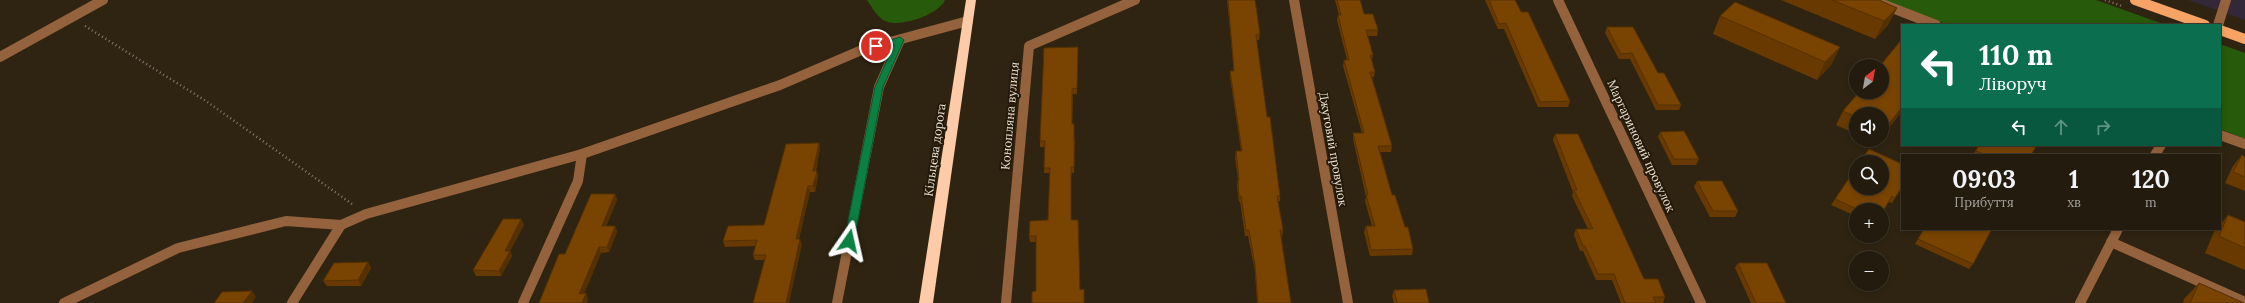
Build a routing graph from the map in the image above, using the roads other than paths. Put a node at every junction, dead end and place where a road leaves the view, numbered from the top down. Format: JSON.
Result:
{"nodes":[{"id":1,"x":103,"y":0,"type":"edge"},
{"id":2,"x":971,"y":0,"type":"edge"},
{"id":3,"x":1135,"y":0,"type":"edge"},
{"id":4,"x":1294,"y":0,"type":"edge"},
{"id":5,"x":1558,"y":0,"type":"edge"},
{"id":6,"x":1872,"y":0,"type":"edge"},
{"id":7,"x":2135,"y":0,"type":"edge"},
{"id":8,"x":2226,"y":0,"type":"edge"},
{"id":9,"x":968,"y":21,"type":"junction"},
{"id":10,"x":1933,"y":24,"type":"edge"},
{"id":11,"x":2202,"y":24,"type":"edge"},
{"id":12,"x":2218,"y":24,"type":"edge"},
{"id":13,"x":2221,"y":30,"type":"edge"},
{"id":14,"x":2245,"y":39,"type":"edge"},
{"id":15,"x":900,"y":40,"type":"junction"},
{"id":16,"x":0,"y":57,"type":"edge"},
{"id":17,"x":2221,"y":135,"type":"edge"},
{"id":18,"x":2245,"y":144,"type":"edge"},
{"id":19,"x":582,"y":154,"type":"junction"},
{"id":20,"x":341,"y":225,"type":"junction"},
{"id":21,"x":2117,"y":230,"type":"edge"},
{"id":22,"x":2111,"y":242,"type":"junction"},
{"id":23,"x":2245,"y":302,"type":"edge"},
{"id":24,"x":64,"y":303,"type":"edge"},
{"id":25,"x":292,"y":303,"type":"edge"},
{"id":26,"x":523,"y":303,"type":"edge"},
{"id":27,"x":837,"y":303,"type":"edge"},
{"id":28,"x":926,"y":303,"type":"edge"},
{"id":29,"x":1006,"y":303,"type":"edge"},
{"id":30,"x":1348,"y":303,"type":"edge"},
{"id":31,"x":1701,"y":303,"type":"edge"},
{"id":32,"x":2080,"y":303,"type":"edge"}],
"edges":[{"from":1,"to":16,"type":"street"},
{"from":2,"to":9,"type":"highway","name":"Кільцева дорога"},
{"from":3,"to":29,"type":"street","name":"Конопляна вулиця"},
{"from":4,"to":30,"type":"street","name":"Джутовий провулок"},
{"from":5,"to":31,"type":"street","name":"Маргариновий провулок"},
{"from":6,"to":10,"type":"street"},
{"from":7,"to":11,"type":"main road"},
{"from":8,"to":12,"type":"street"},
{"from":9,"to":15,"type":"street"},
{"from":9,"to":28,"type":"highway","name":"Кільцева дорога"},
{"from":13,"to":14,"type":"main road"},
{"from":15,"to":19,"type":"street"},
{"from":15,"to":27,"type":"street"},
{"from":17,"to":18,"type":"street"},
{"from":19,"to":20,"type":"street"},
{"from":19,"to":26,"type":"street"},
{"from":20,"to":24,"type":"street"},
{"from":20,"to":25,"type":"street"},
{"from":21,"to":22,"type":"street"},
{"from":22,"to":23,"type":"street"},
{"from":22,"to":32,"type":"street"}]}
